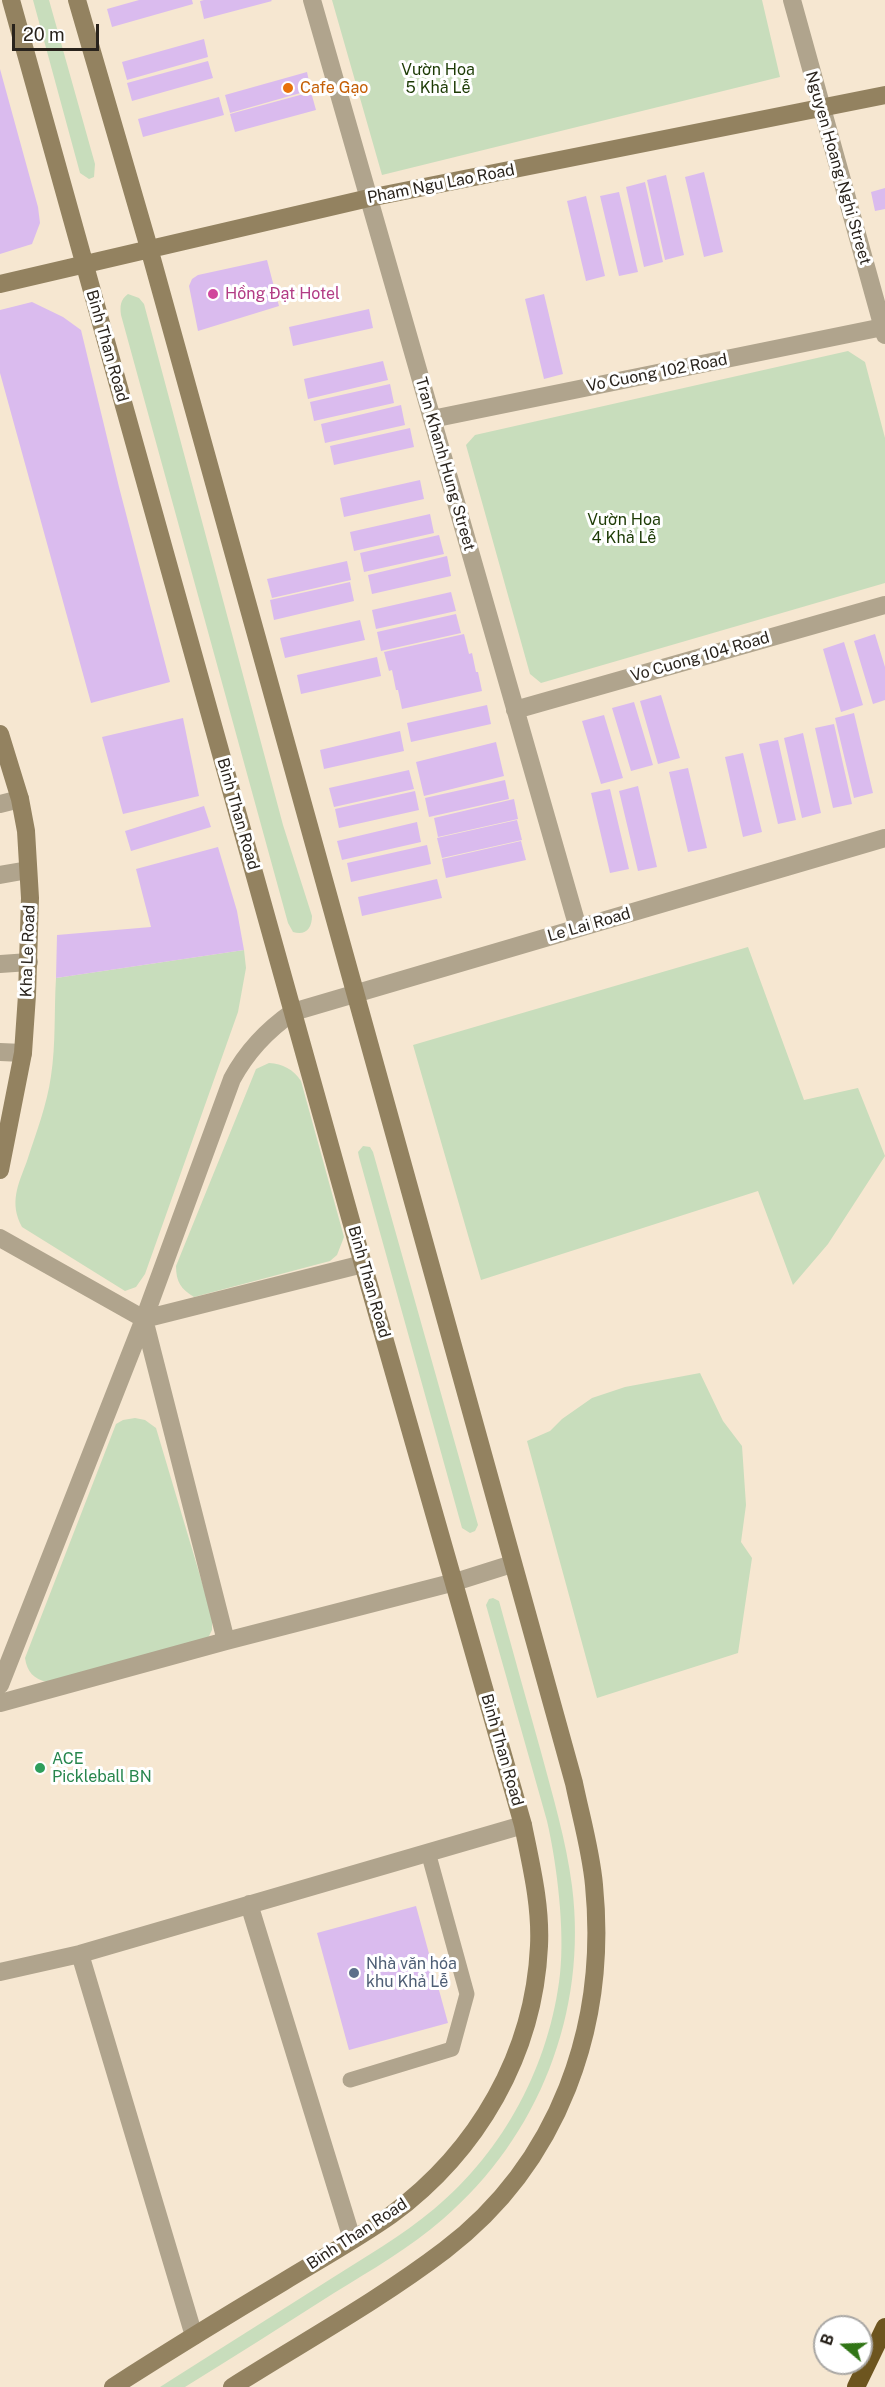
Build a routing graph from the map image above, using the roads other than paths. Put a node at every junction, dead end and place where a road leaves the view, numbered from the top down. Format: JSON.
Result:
{"nodes":[{"id":1,"x":11,"y":0,"type":"edge"},
{"id":2,"x":77,"y":0,"type":"edge"},
{"id":3,"x":312,"y":0,"type":"edge"},
{"id":4,"x":792,"y":0,"type":"edge"},
{"id":5,"x":885,"y":95,"type":"edge"},
{"id":6,"x":821,"y":108,"type":"junction"},
{"id":7,"x":369,"y":198,"type":"junction"},
{"id":8,"x":149,"y":248,"type":"junction"},
{"id":9,"x":84,"y":264,"type":"junction"},
{"id":10,"x":0,"y":284,"type":"edge"},
{"id":11,"x":884,"y":331,"type":"edge"},
{"id":12,"x":432,"y":419,"type":"junction"},
{"id":13,"x":885,"y":605,"type":"edge"},
{"id":14,"x":515,"y":710,"type":"junction"},
{"id":15,"x":0,"y":734,"type":"edge"},
{"id":16,"x":20,"y":799,"type":"junction"},
{"id":17,"x":0,"y":804,"type":"edge"},
{"id":18,"x":885,"y":838,"type":"edge"},
{"id":19,"x":28,"y":870,"type":"junction"},
{"id":20,"x":0,"y":875,"type":"edge"},
{"id":21,"x":578,"y":928,"type":"junction"},
{"id":22,"x":28,"y":962,"type":"junction"},
{"id":23,"x":0,"y":964,"type":"edge"},
{"id":24,"x":355,"y":993,"type":"junction"},
{"id":25,"x":293,"y":1012,"type":"junction"},
{"id":26,"x":0,"y":1052,"type":"edge"},
{"id":27,"x":23,"y":1053,"type":"junction"},
{"id":28,"x":4,"y":1131,"type":"edge"},
{"id":29,"x":0,"y":1170,"type":"edge"},
{"id":30,"x":0,"y":1238,"type":"edge"},
{"id":31,"x":363,"y":1264,"type":"junction"},
{"id":32,"x":144,"y":1319,"type":"junction"},
{"id":33,"x":512,"y":1564,"type":"junction"},
{"id":34,"x":455,"y":1582,"type":"junction"},
{"id":35,"x":226,"y":1641,"type":"junction"},
{"id":36,"x":0,"y":1685,"type":"edge"},
{"id":37,"x":0,"y":1703,"type":"edge"},
{"id":38,"x":523,"y":1825,"type":"junction"},
{"id":39,"x":428,"y":1852,"type":"junction"},
{"id":40,"x":249,"y":1904,"type":"junction"},
{"id":41,"x":80,"y":1954,"type":"junction"},
{"id":42,"x":0,"y":1972,"type":"edge"},
{"id":43,"x":350,"y":2080,"type":"dead end"},
{"id":44,"x":352,"y":2239,"type":"junction"},
{"id":45,"x":885,"y":2327,"type":"edge"},
{"id":46,"x":194,"y":2336,"type":"junction"},
{"id":47,"x":113,"y":2387,"type":"edge"},
{"id":48,"x":232,"y":2387,"type":"edge"},
{"id":49,"x":856,"y":2387,"type":"edge"}],
"edges":[{"from":1,"to":9,"type":"main road","name":"Binh Than Road"},
{"from":2,"to":8,"type":"main road"},
{"from":3,"to":7,"type":"street","name":"Tran Khanh Hung Street"},
{"from":4,"to":6,"type":"street","name":"Nguyen Hoang Nghi Street"},
{"from":5,"to":6,"type":"main road","name":"Pham Ngu Lao Road"},
{"from":6,"to":7,"type":"main road","name":"Pham Ngu Lao Road"},
{"from":6,"to":11,"type":"street","name":"Nguyen Hoang Nghi Street"},
{"from":7,"to":8,"type":"main road","name":"Pham Ngu Lao Road"},
{"from":7,"to":12,"type":"street","name":"Tran Khanh Hung Street"},
{"from":8,"to":9,"type":"main road","name":"Pham Ngu Lao Road"},
{"from":8,"to":24,"type":"main road"},
{"from":9,"to":10,"type":"main road","name":"Pham Ngu Lao Road"},
{"from":9,"to":25,"type":"main road","name":"Binh Than Road"},
{"from":11,"to":12,"type":"street","name":"Vo Cuong 102 Road"},
{"from":12,"to":14,"type":"street","name":"Tran Khanh Hung Street"},
{"from":13,"to":14,"type":"street","name":"Vo Cuong 104 Road"},
{"from":14,"to":21,"type":"street","name":"Tran Khanh Hung Street"},
{"from":15,"to":16,"type":"main road","name":"Kha Le Road"},
{"from":16,"to":17,"type":"street"},
{"from":16,"to":19,"type":"main road","name":"Kha Le Road"},
{"from":18,"to":21,"type":"street","name":"Le Lai Road"},
{"from":19,"to":20,"type":"street"},
{"from":19,"to":22,"type":"main road","name":"Kha Le Road"},
{"from":21,"to":24,"type":"street","name":"Le Lai Road"},
{"from":22,"to":23,"type":"street"},
{"from":22,"to":27,"type":"main road","name":"Kha Le Road"},
{"from":24,"to":25,"type":"street","name":"Le Lai Road"},
{"from":24,"to":33,"type":"main road"},
{"from":25,"to":31,"type":"main road","name":"Binh Than Road"},
{"from":25,"to":32,"type":"street"},
{"from":26,"to":27,"type":"street"},
{"from":27,"to":28,"type":"main road","name":"Kha Le Road"},
{"from":28,"to":29,"type":"main road","name":"Kha Le Road"},
{"from":30,"to":32,"type":"street"},
{"from":31,"to":32,"type":"street"},
{"from":31,"to":34,"type":"main road","name":"Binh Than Road"},
{"from":32,"to":35,"type":"street"},
{"from":32,"to":36,"type":"street"},
{"from":33,"to":34,"type":"street"},
{"from":33,"to":48,"type":"main road"},
{"from":34,"to":35,"type":"street"},
{"from":34,"to":38,"type":"main road","name":"Binh Than Road"},
{"from":35,"to":37,"type":"street"},
{"from":38,"to":39,"type":"street"},
{"from":38,"to":44,"type":"main road","name":"Binh Than Road"},
{"from":39,"to":40,"type":"street"},
{"from":39,"to":43,"type":"lane"},
{"from":40,"to":41,"type":"street"},
{"from":40,"to":44,"type":"street"},
{"from":41,"to":42,"type":"street"},
{"from":41,"to":46,"type":"street"},
{"from":44,"to":46,"type":"main road","name":"Binh Than Road"},
{"from":45,"to":49,"type":"highway"},
{"from":46,"to":47,"type":"main road","name":"Binh Than Road"}]}
